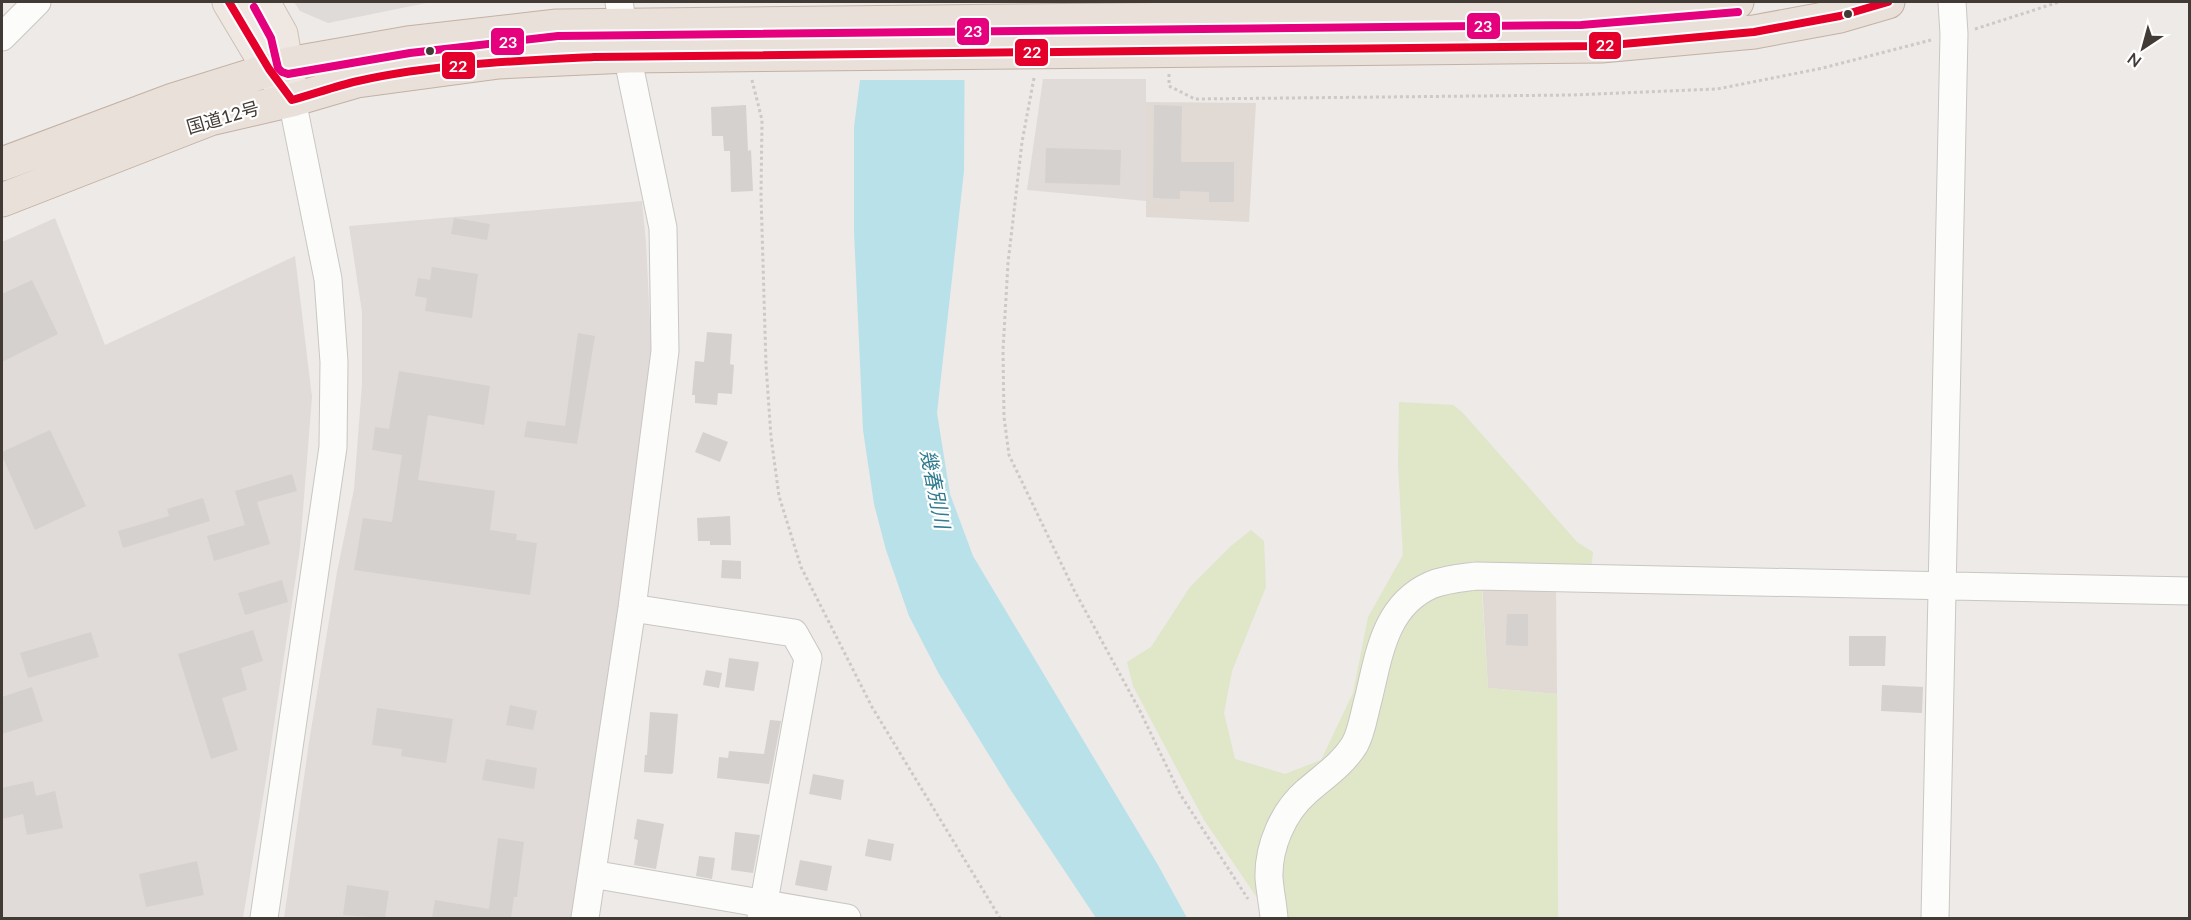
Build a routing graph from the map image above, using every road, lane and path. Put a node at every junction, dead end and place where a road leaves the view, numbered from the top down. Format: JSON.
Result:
{"nodes":[{"id":1,"x":37,"y":2,"type":"edge"},
{"id":2,"x":229,"y":2,"type":"edge"},
{"id":3,"x":262,"y":2,"type":"edge"},
{"id":4,"x":1737,"y":2,"type":"edge"},
{"id":5,"x":1888,"y":2,"type":"edge"},
{"id":6,"x":1952,"y":2,"type":"edge"},
{"id":7,"x":2059,"y":2,"type":"edge"},
{"id":8,"x":1221,"y":10,"type":"edge"},
{"id":9,"x":623,"y":27,"type":"edge"},
{"id":10,"x":1954,"y":34,"type":"junction"},
{"id":11,"x":2,"y":37,"type":"edge"},
{"id":12,"x":789,"y":39,"type":"junction"},
{"id":13,"x":1168,"y":51,"type":"junction"},
{"id":14,"x":1021,"y":52,"type":"junction"},
{"id":15,"x":748,"y":54,"type":"junction"},
{"id":16,"x":278,"y":67,"type":"junction"},
{"id":17,"x":292,"y":100,"type":"junction"},
{"id":18,"x":2,"y":164,"type":"edge"},
{"id":19,"x":2,"y":200,"type":"edge"},
{"id":20,"x":1942,"y":586,"type":"junction"},
{"id":21,"x":2190,"y":591,"type":"edge"},
{"id":22,"x":632,"y":608,"type":"junction"},
{"id":23,"x":592,"y":874,"type":"junction"},
{"id":24,"x":1250,"y":902,"type":"dead end"},
{"id":25,"x":762,"y":911,"type":"edge"},
{"id":26,"x":264,"y":918,"type":"edge"},
{"id":27,"x":585,"y":918,"type":"edge"},
{"id":28,"x":847,"y":918,"type":"edge"},
{"id":29,"x":1000,"y":918,"type":"edge"},
{"id":30,"x":1274,"y":918,"type":"edge"},
{"id":31,"x":1935,"y":918,"type":"edge"}],
"edges":[{"from":1,"to":11,"type":"street"},
{"from":2,"to":16,"type":"main road"},
{"from":3,"to":16,"type":"main road"},
{"from":4,"to":8,"type":"highway","name":"国道12号"},
{"from":5,"to":13,"type":"highway","name":"国道12号"},
{"from":6,"to":10,"type":"street"},
{"from":7,"to":10,"type":"path"},
{"from":8,"to":12,"type":"highway","name":"国道12号"},
{"from":9,"to":12,"type":"highway","name":"国道12号"},
{"from":9,"to":15,"type":"highway","name":"国道12号"},
{"from":9,"to":16,"type":"highway","name":"国道12号"},
{"from":9,"to":17,"type":"highway","name":"国道12号"},
{"from":9,"to":22,"type":"street"},
{"from":10,"to":13,"type":"path"},
{"from":10,"to":20,"type":"street"},
{"from":12,"to":14,"type":"highway","name":"国道12号"},
{"from":12,"to":15,"type":"highway","name":"国道12号"},
{"from":13,"to":14,"type":"highway","name":"国道12号"},
{"from":14,"to":24,"type":"path"},
{"from":15,"to":29,"type":"path"},
{"from":16,"to":17,"type":"main road"},
{"from":16,"to":18,"type":"highway","name":"国道12号"},
{"from":17,"to":19,"type":"highway","name":"国道12号"},
{"from":17,"to":26,"type":"street"},
{"from":20,"to":21,"type":"street"},
{"from":20,"to":30,"type":"street"},
{"from":20,"to":31,"type":"street"},
{"from":22,"to":23,"type":"street"},
{"from":22,"to":25,"type":"street"},
{"from":23,"to":25,"type":"street"},
{"from":23,"to":27,"type":"street"},
{"from":25,"to":28,"type":"street"}]}
